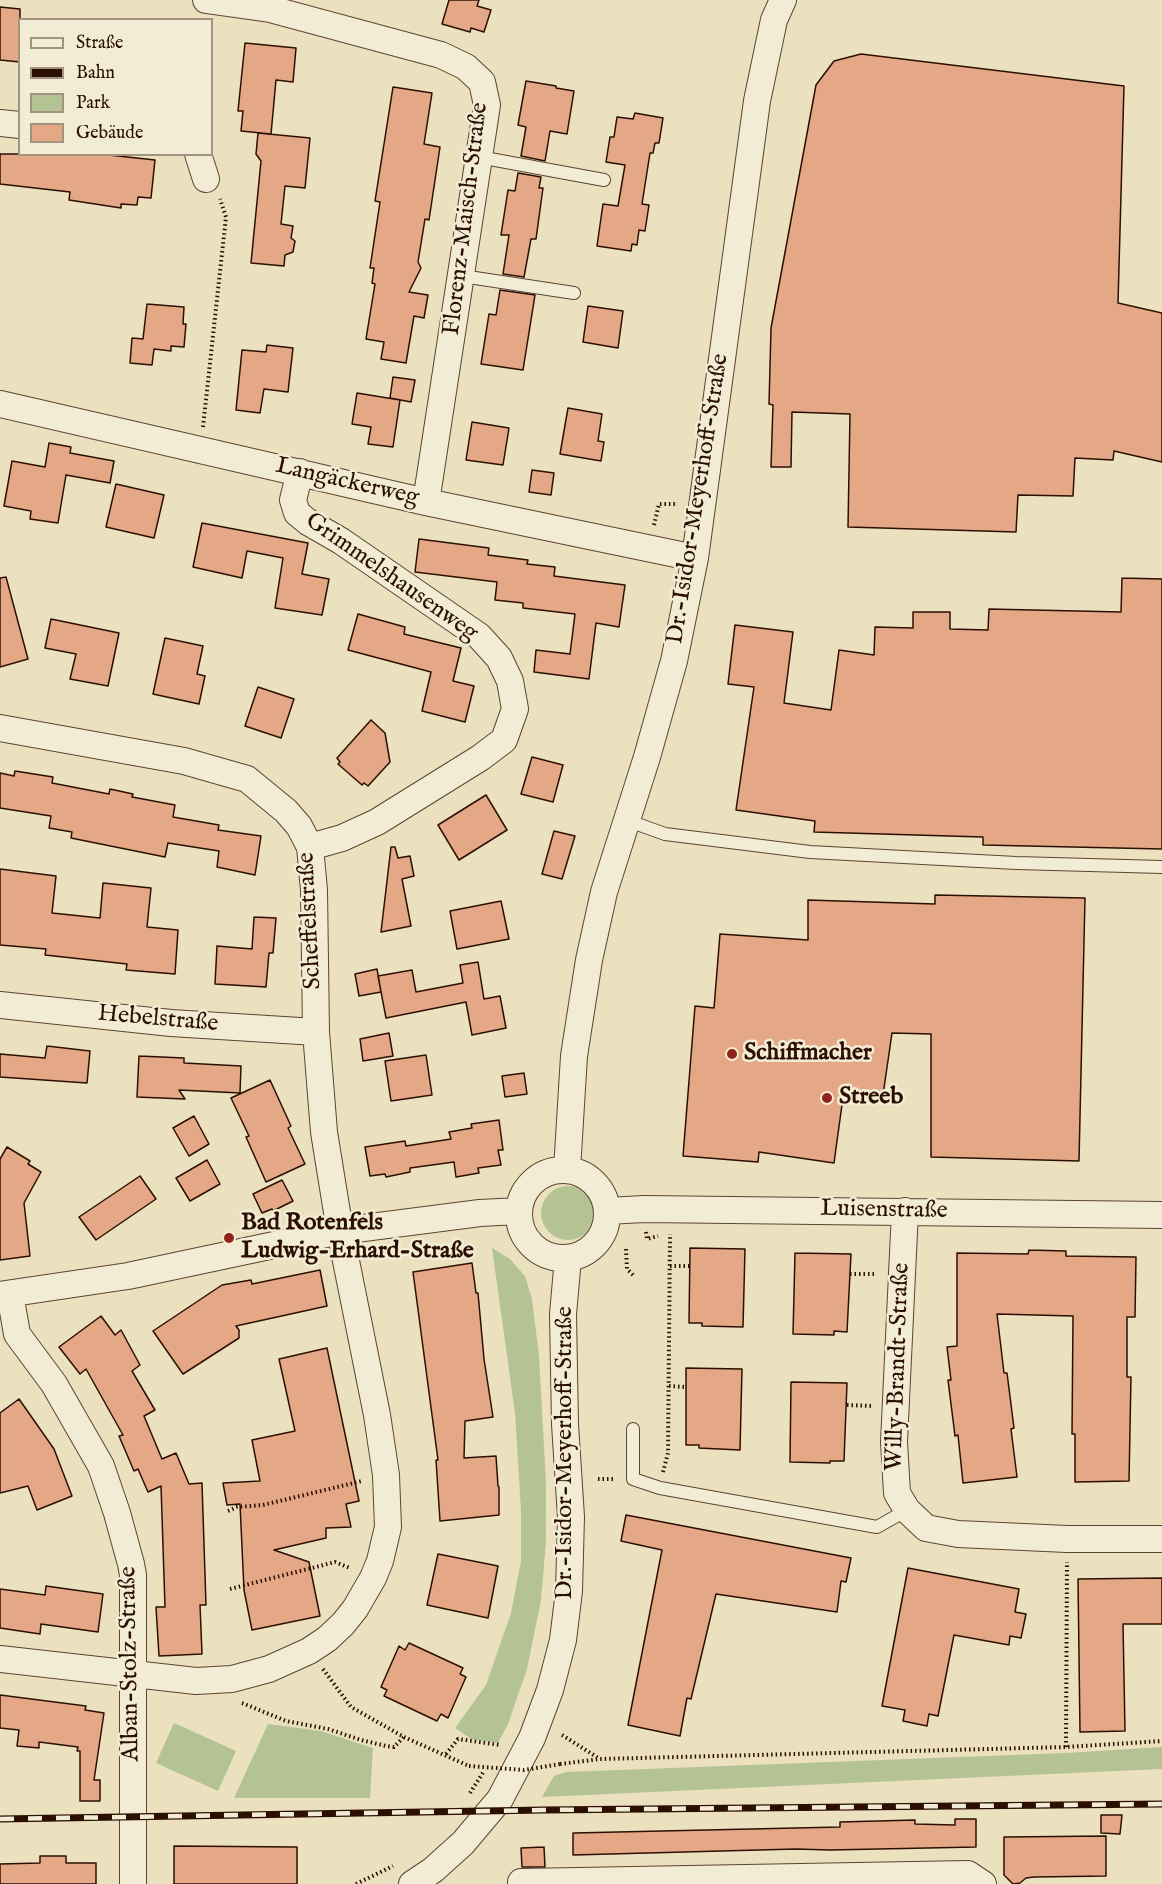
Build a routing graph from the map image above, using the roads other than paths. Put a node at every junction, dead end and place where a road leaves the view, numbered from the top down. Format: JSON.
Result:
{"nodes":[{"id":1,"x":206,"y":0,"type":"edge"},
{"id":2,"x":211,"y":0,"type":"edge"},
{"id":3,"x":783,"y":0,"type":"edge"},
{"id":4,"x":209,"y":18,"type":"edge"},
{"id":5,"x":0,"y":123,"type":"edge"},
{"id":6,"x":18,"y":125,"type":"edge"},
{"id":7,"x":199,"y":156,"type":"edge"},
{"id":8,"x":479,"y":157,"type":"junction"},
{"id":9,"x":206,"y":179,"type":"road end"},
{"id":10,"x":604,"y":180,"type":"dead end"},
{"id":11,"x":462,"y":276,"type":"junction"},
{"id":12,"x":574,"y":293,"type":"dead end"},
{"id":13,"x":0,"y":404,"type":"edge"},
{"id":14,"x":300,"y":472,"type":"junction"},
{"id":15,"x":426,"y":502,"type":"junction"},
{"id":16,"x":695,"y":558,"type":"junction"},
{"id":17,"x":0,"y":728,"type":"edge"},
{"id":18,"x":626,"y":820,"type":"junction"},
{"id":19,"x":310,"y":847,"type":"junction"},
{"id":20,"x":1162,"y":867,"type":"edge"},
{"id":21,"x":0,"y":1005,"type":"edge"},
{"id":22,"x":316,"y":1032,"type":"junction"},
{"id":23,"x":567,"y":1170,"type":"junction"},
{"id":24,"x":519,"y":1211,"type":"junction"},
{"id":25,"x":607,"y":1211,"type":"junction"},
{"id":26,"x":905,"y":1211,"type":"junction"},
{"id":27,"x":1162,"y":1215,"type":"edge"},
{"id":28,"x":340,"y":1231,"type":"junction"},
{"id":29,"x":568,"y":1258,"type":"junction"},
{"id":30,"x":5,"y":1295,"type":"edge"},
{"id":31,"x":633,"y":1429,"type":"dead end"},
{"id":32,"x":907,"y":1510,"type":"junction"},
{"id":33,"x":1162,"y":1539,"type":"edge"},
{"id":34,"x":0,"y":1659,"type":"edge"},
{"id":35,"x":133,"y":1674,"type":"junction"},
{"id":36,"x":405,"y":1874,"type":"edge"},
{"id":37,"x":521,"y":1882,"type":"dead end"},
{"id":38,"x":133,"y":1884,"type":"edge"},
{"id":39,"x":983,"y":1884,"type":"edge"}],
"edges":[{"from":1,"to":2,"type":"street","name":"Florenz-Maisch-Straße"},
{"from":2,"to":4,"type":"street"},
{"from":2,"to":8,"type":"street","name":"Florenz-Maisch-Straße"},
{"from":3,"to":16,"type":"street","name":"Dr.-Isidor-Meyerhoff-Straße"},
{"from":5,"to":6,"type":"street"},
{"from":7,"to":9,"type":"street"},
{"from":8,"to":10,"type":"lane"},
{"from":8,"to":11,"type":"street","name":"Florenz-Maisch-Straße"},
{"from":11,"to":12,"type":"lane"},
{"from":11,"to":15,"type":"street","name":"Florenz-Maisch-Straße"},
{"from":13,"to":14,"type":"street","name":"Langäckerweg"},
{"from":14,"to":15,"type":"street","name":"Langäckerweg"},
{"from":14,"to":19,"type":"street","name":"Grimmelshausenweg"},
{"from":15,"to":16,"type":"street","name":"Langäckerweg"},
{"from":16,"to":18,"type":"street","name":"Dr.-Isidor-Meyerhoff-Straße"},
{"from":17,"to":19,"type":"street","name":"Scheffelstraße"},
{"from":18,"to":20,"type":"lane"},
{"from":18,"to":23,"type":"street","name":"Dr.-Isidor-Meyerhoff-Straße"},
{"from":19,"to":22,"type":"street","name":"Scheffelstraße"},
{"from":21,"to":22,"type":"street","name":"Hebelstraße"},
{"from":22,"to":28,"type":"street","name":"Scheffelstraße"},
{"from":23,"to":24,"type":"street"},
{"from":23,"to":25,"type":"street"},
{"from":24,"to":28,"type":"street"},
{"from":24,"to":29,"type":"street"},
{"from":25,"to":26,"type":"street","name":"Luisenstraße"},
{"from":25,"to":29,"type":"street"},
{"from":26,"to":27,"type":"street","name":"Luisenstraße"},
{"from":26,"to":32,"type":"street","name":"Willy-Brandt-Straße"},
{"from":28,"to":30,"type":"street"},
{"from":28,"to":35,"type":"street","name":"Scheffelstraße"},
{"from":29,"to":36,"type":"street","name":"Dr.-Isidor-Meyerhoff-Straße"},
{"from":30,"to":35,"type":"street","name":"Alban-Stolz-Straße"},
{"from":31,"to":32,"type":"lane"},
{"from":32,"to":33,"type":"street","name":"Willy-Brandt-Straße"},
{"from":34,"to":35,"type":"street","name":"Scheffelstraße"},
{"from":35,"to":38,"type":"street","name":"Alban-Stolz-Straße"},
{"from":37,"to":39,"type":"street"}]}
